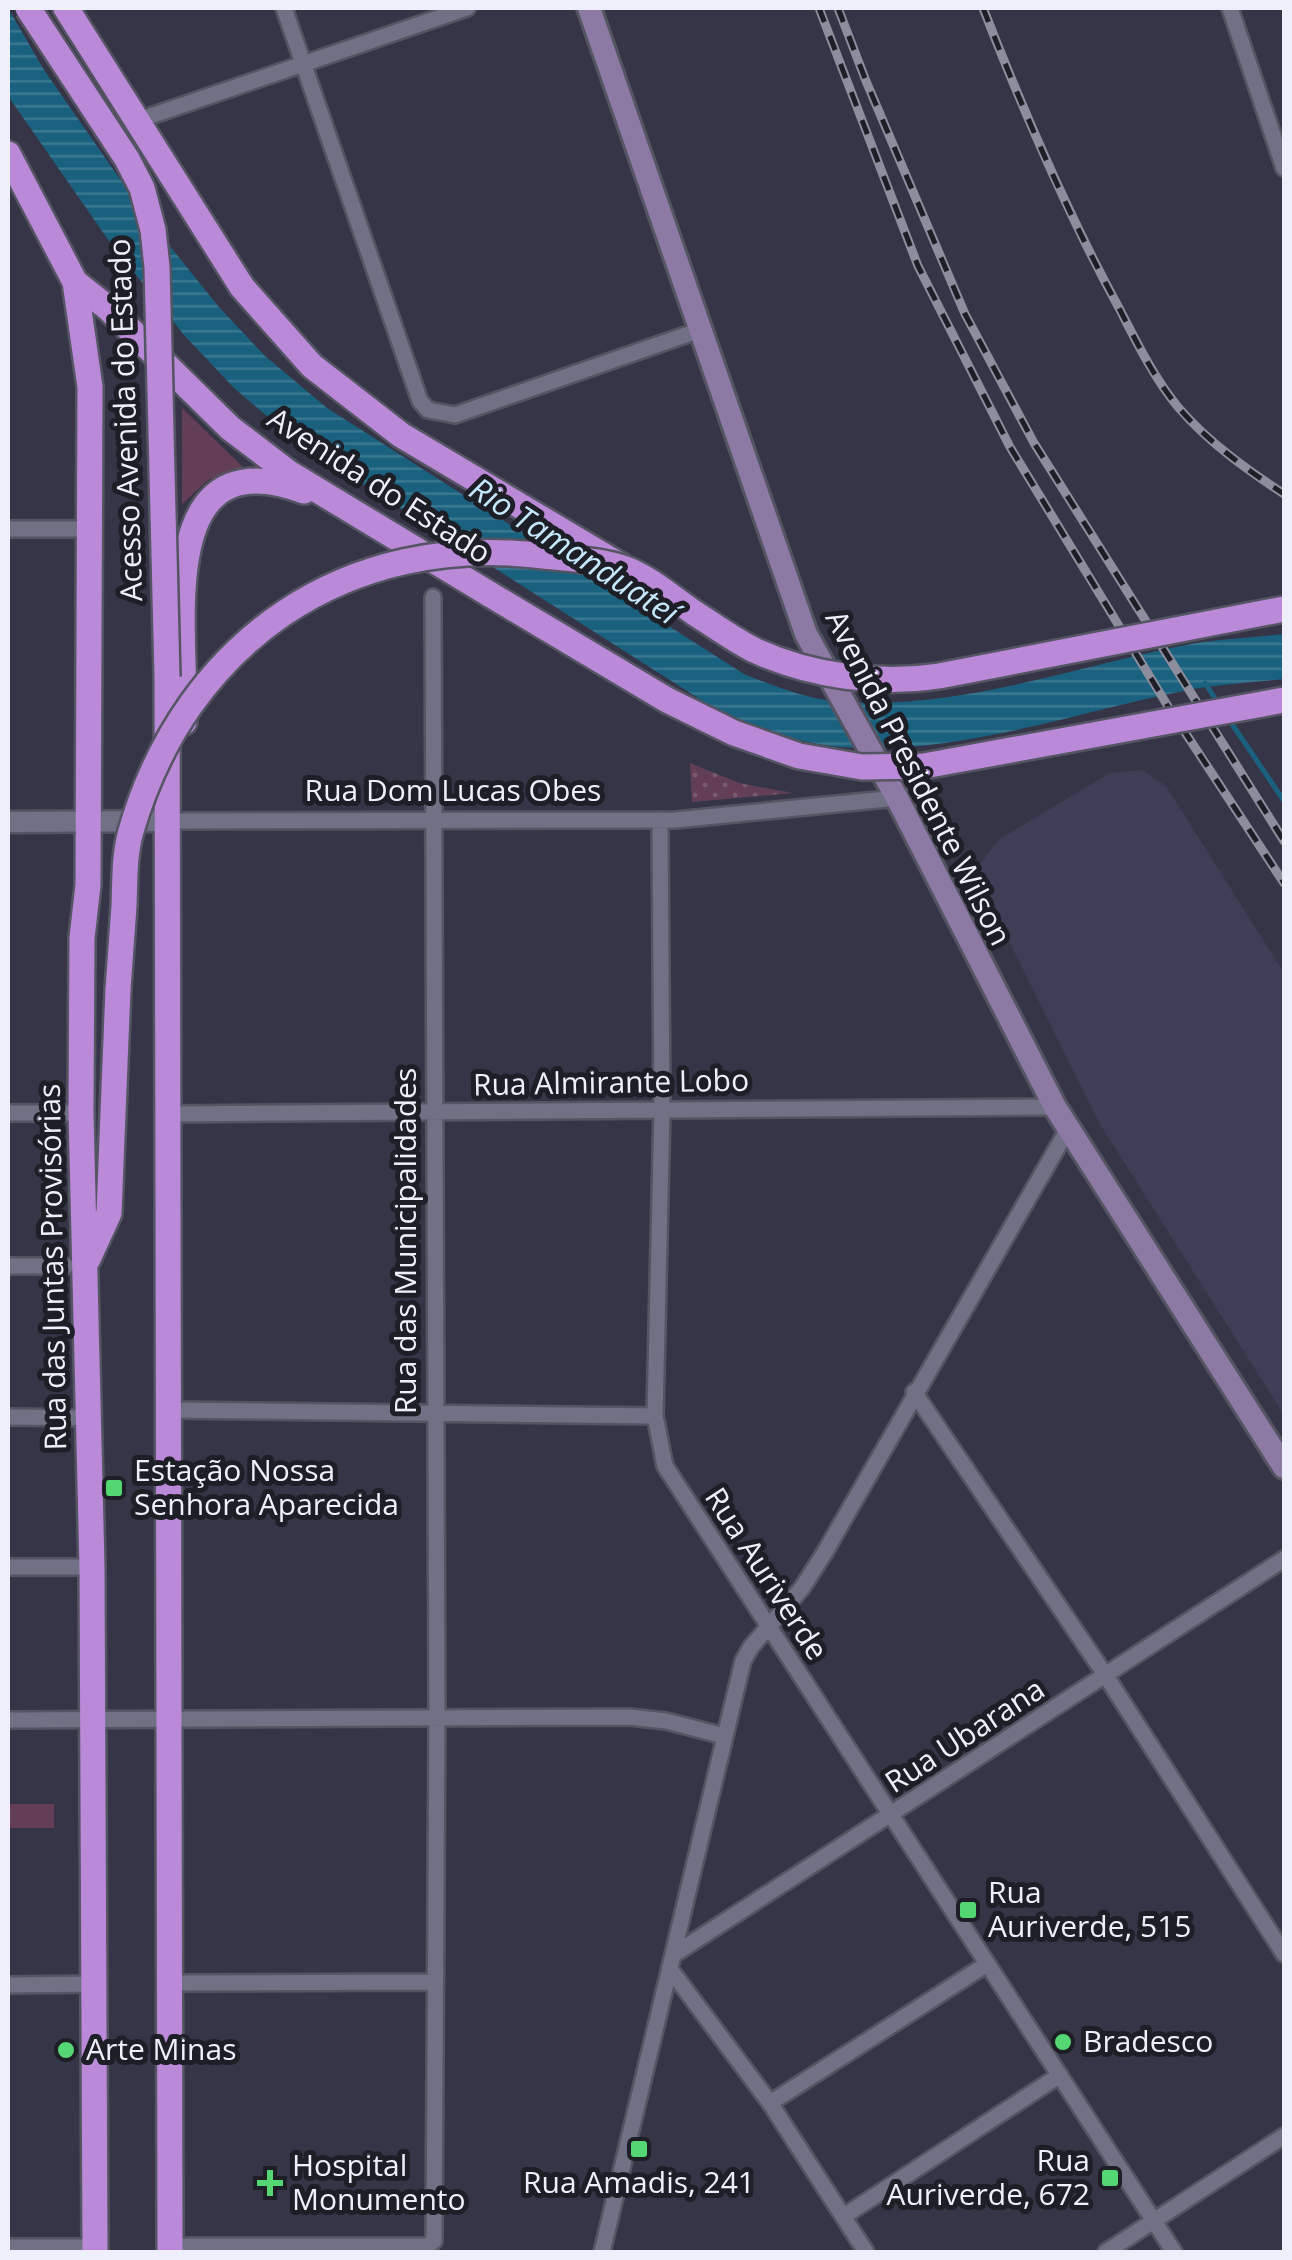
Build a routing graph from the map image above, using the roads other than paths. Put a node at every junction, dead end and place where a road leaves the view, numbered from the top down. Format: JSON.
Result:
{"nodes":[{"id":1,"x":28,"y":8,"type":"edge"},
{"id":2,"x":66,"y":8,"type":"edge"},
{"id":3,"x":284,"y":8,"type":"edge"},
{"id":4,"x":467,"y":8,"type":"edge"},
{"id":5,"x":588,"y":8,"type":"edge"},
{"id":6,"x":1230,"y":8,"type":"edge"},
{"id":7,"x":304,"y":63,"type":"junction"},
{"id":8,"x":136,"y":120,"type":"junction"},
{"id":9,"x":8,"y":154,"type":"edge"},
{"id":10,"x":1284,"y":168,"type":"edge"},
{"id":11,"x":14,"y":177,"type":"edge"},
{"id":12,"x":74,"y":282,"type":"junction"},
{"id":13,"x":700,"y":330,"type":"junction"},
{"id":14,"x":340,"y":504,"type":"junction"},
{"id":15,"x":8,"y":529,"type":"edge"},
{"id":16,"x":90,"y":529,"type":"junction"},
{"id":17,"x":627,"y":570,"type":"junction"},
{"id":18,"x":433,"y":597,"type":"dead end"},
{"id":19,"x":1284,"y":610,"type":"edge"},
{"id":20,"x":1284,"y":700,"type":"edge"},
{"id":21,"x":897,"y":798,"type":"junction"},
{"id":22,"x":162,"y":816,"type":"junction"},
{"id":23,"x":660,"y":820,"type":"junction"},
{"id":24,"x":95,"y":821,"type":"junction"},
{"id":25,"x":434,"y":821,"type":"junction"},
{"id":26,"x":8,"y":822,"type":"edge"},
{"id":27,"x":1054,"y":1108,"type":"junction"},
{"id":28,"x":662,"y":1109,"type":"junction"},
{"id":29,"x":82,"y":1113,"type":"junction"},
{"id":30,"x":434,"y":1113,"type":"junction"},
{"id":31,"x":8,"y":1114,"type":"edge"},
{"id":32,"x":168,"y":1114,"type":"junction"},
{"id":33,"x":1068,"y":1129,"type":"junction"},
{"id":34,"x":8,"y":1266,"type":"edge"},
{"id":35,"x":76,"y":1266,"type":"junction"},
{"id":36,"x":914,"y":1392,"type":"junction"},
{"id":37,"x":170,"y":1410,"type":"junction"},
{"id":38,"x":433,"y":1412,"type":"junction"},
{"id":39,"x":655,"y":1416,"type":"junction"},
{"id":40,"x":8,"y":1417,"type":"edge"},
{"id":41,"x":89,"y":1418,"type":"junction"},
{"id":42,"x":1284,"y":1467,"type":"edge"},
{"id":43,"x":1284,"y":1560,"type":"edge"},
{"id":44,"x":92,"y":1566,"type":"junction"},
{"id":45,"x":8,"y":1567,"type":"edge"},
{"id":46,"x":768,"y":1628,"type":"junction"},
{"id":47,"x":1106,"y":1676,"type":"junction"},
{"id":48,"x":437,"y":1718,"type":"junction"},
{"id":49,"x":99,"y":1719,"type":"junction"},
{"id":50,"x":162,"y":1719,"type":"junction"},
{"id":51,"x":8,"y":1720,"type":"edge"},
{"id":52,"x":724,"y":1736,"type":"junction"},
{"id":53,"x":890,"y":1817,"type":"junction"},
{"id":54,"x":681,"y":1920,"type":"junction"},
{"id":55,"x":702,"y":1937,"type":"junction"},
{"id":56,"x":1284,"y":1954,"type":"edge"},
{"id":57,"x":671,"y":1962,"type":"junction"},
{"id":58,"x":986,"y":1964,"type":"junction"},
{"id":59,"x":434,"y":1982,"type":"junction"},
{"id":60,"x":95,"y":1984,"type":"junction"},
{"id":61,"x":172,"y":1984,"type":"junction"},
{"id":62,"x":8,"y":1985,"type":"edge"},
{"id":63,"x":1060,"y":2075,"type":"junction"},
{"id":64,"x":770,"y":2103,"type":"junction"},
{"id":65,"x":1284,"y":2136,"type":"edge"},
{"id":66,"x":844,"y":2216,"type":"junction"},
{"id":67,"x":1154,"y":2222,"type":"junction"},
{"id":68,"x":8,"y":2247,"type":"edge"},
{"id":69,"x":95,"y":2250,"type":"edge"},
{"id":70,"x":170,"y":2250,"type":"edge"},
{"id":71,"x":602,"y":2252,"type":"edge"},
{"id":72,"x":866,"y":2252,"type":"edge"},
{"id":73,"x":1106,"y":2252,"type":"edge"},
{"id":74,"x":1174,"y":2252,"type":"edge"}],
"edges":[{"from":1,"to":22,"type":"highway","name":"Acesso Avenida do Estado","bridge":true},
{"from":2,"to":8,"type":"highway"},
{"from":3,"to":7,"type":"street"},
{"from":4,"to":7,"type":"street"},
{"from":5,"to":13,"type":"main road","name":"Avenida Presidente Wilson"},
{"from":6,"to":10,"type":"street"},
{"from":7,"to":8,"type":"street"},
{"from":7,"to":13,"type":"street"},
{"from":8,"to":17,"type":"highway","bridge":true},
{"from":9,"to":11,"type":"highway","name":"Avenida do Estado"},
{"from":11,"to":12,"type":"highway","name":"Avenida do Estado"},
{"from":12,"to":14,"type":"highway","name":"Avenida do Estado"},
{"from":12,"to":16,"type":"highway","name":"Rua das Juntas Provisórias"},
{"from":13,"to":21,"type":"main road","name":"Avenida Presidente Wilson"},
{"from":14,"to":20,"type":"highway","name":"Avenida do Estado","bridge":true},
{"from":14,"to":22,"type":"highway"},
{"from":15,"to":16,"type":"street"},
{"from":16,"to":24,"type":"highway","name":"Rua das Juntas Provisórias"},
{"from":17,"to":19,"type":"highway","bridge":true},
{"from":17,"to":35,"type":"highway","bridge":true},
{"from":18,"to":25,"type":"street","name":"Rua das Municipalidades"},
{"from":21,"to":23,"type":"street","name":"Rua Dom Lucas Obes"},
{"from":21,"to":27,"type":"main road","name":"Avenida Presidente Wilson"},
{"from":22,"to":24,"type":"street","name":"Rua Dom Lucas Obes"},
{"from":22,"to":25,"type":"street","name":"Rua Dom Lucas Obes"},
{"from":22,"to":32,"type":"highway"},
{"from":23,"to":25,"type":"street","name":"Rua Dom Lucas Obes"},
{"from":23,"to":28,"type":"street","name":"Rua Auriverde"},
{"from":24,"to":26,"type":"street","name":"Rua Dom Lucas Obes"},
{"from":24,"to":29,"type":"highway","name":"Rua das Juntas Provisórias"},
{"from":25,"to":30,"type":"street","name":"Rua das Municipalidades"},
{"from":27,"to":28,"type":"street","name":"Rua Almirante Lobo"},
{"from":27,"to":33,"type":"main road","name":"Avenida Presidente Wilson"},
{"from":28,"to":30,"type":"street","name":"Rua Almirante Lobo"},
{"from":28,"to":39,"type":"street","name":"Rua Auriverde"},
{"from":29,"to":31,"type":"street"},
{"from":29,"to":35,"type":"highway","name":"Rua das Juntas Provisórias"},
{"from":30,"to":32,"type":"street","name":"Rua Almirante Lobo"},
{"from":30,"to":38,"type":"street","name":"Rua das Municipalidades"},
{"from":32,"to":37,"type":"highway"},
{"from":33,"to":36,"type":"street"},
{"from":33,"to":42,"type":"main road","name":"Avenida Presidente Wilson"},
{"from":34,"to":35,"type":"street"},
{"from":35,"to":41,"type":"highway","name":"Rua das Juntas Provisórias"},
{"from":36,"to":46,"type":"street"},
{"from":36,"to":47,"type":"street"},
{"from":37,"to":38,"type":"street"},
{"from":37,"to":50,"type":"highway"},
{"from":38,"to":39,"type":"street"},
{"from":38,"to":48,"type":"street","name":"Rua das Municipalidades"},
{"from":39,"to":46,"type":"street","name":"Rua Auriverde"},
{"from":40,"to":41,"type":"street"},
{"from":41,"to":44,"type":"highway","name":"Rua das Juntas Provisórias"},
{"from":43,"to":47,"type":"street","name":"Rua Ubarana"},
{"from":44,"to":45,"type":"street"},
{"from":44,"to":49,"type":"highway","name":"Rua das Juntas Provisórias"},
{"from":46,"to":52,"type":"street"},
{"from":46,"to":53,"type":"street","name":"Rua Auriverde"},
{"from":47,"to":53,"type":"street","name":"Rua Ubarana"},
{"from":47,"to":56,"type":"street"},
{"from":48,"to":50,"type":"street"},
{"from":48,"to":52,"type":"street"},
{"from":48,"to":59,"type":"street","name":"Rua das Municipalidades"},
{"from":49,"to":50,"type":"street"},
{"from":49,"to":51,"type":"street"},
{"from":49,"to":60,"type":"highway","name":"Rua das Juntas Provisórias"},
{"from":50,"to":61,"type":"highway"},
{"from":52,"to":54,"type":"street"},
{"from":53,"to":55,"type":"street","name":"Rua Ubarana"},
{"from":53,"to":58,"type":"street","name":"Rua Auriverde"},
{"from":54,"to":55,"type":"street"},
{"from":54,"to":57,"type":"street"},
{"from":55,"to":57,"type":"street","name":"Rua Ubarana"},
{"from":57,"to":64,"type":"street"},
{"from":57,"to":71,"type":"street"},
{"from":58,"to":63,"type":"street","name":"Rua Auriverde"},
{"from":58,"to":64,"type":"street"},
{"from":59,"to":61,"type":"street"},
{"from":59,"to":70,"type":"street","name":"Rua das Municipalidades"},
{"from":60,"to":62,"type":"street"},
{"from":60,"to":69,"type":"highway","name":"Rua das Juntas Provisórias"},
{"from":61,"to":70,"type":"highway"},
{"from":63,"to":66,"type":"street"},
{"from":63,"to":67,"type":"street","name":"Rua Auriverde"},
{"from":64,"to":66,"type":"street"},
{"from":65,"to":67,"type":"street"},
{"from":66,"to":72,"type":"street"},
{"from":67,"to":73,"type":"street"},
{"from":67,"to":74,"type":"street","name":"Rua Auriverde"},
{"from":68,"to":69,"type":"street"}]}
